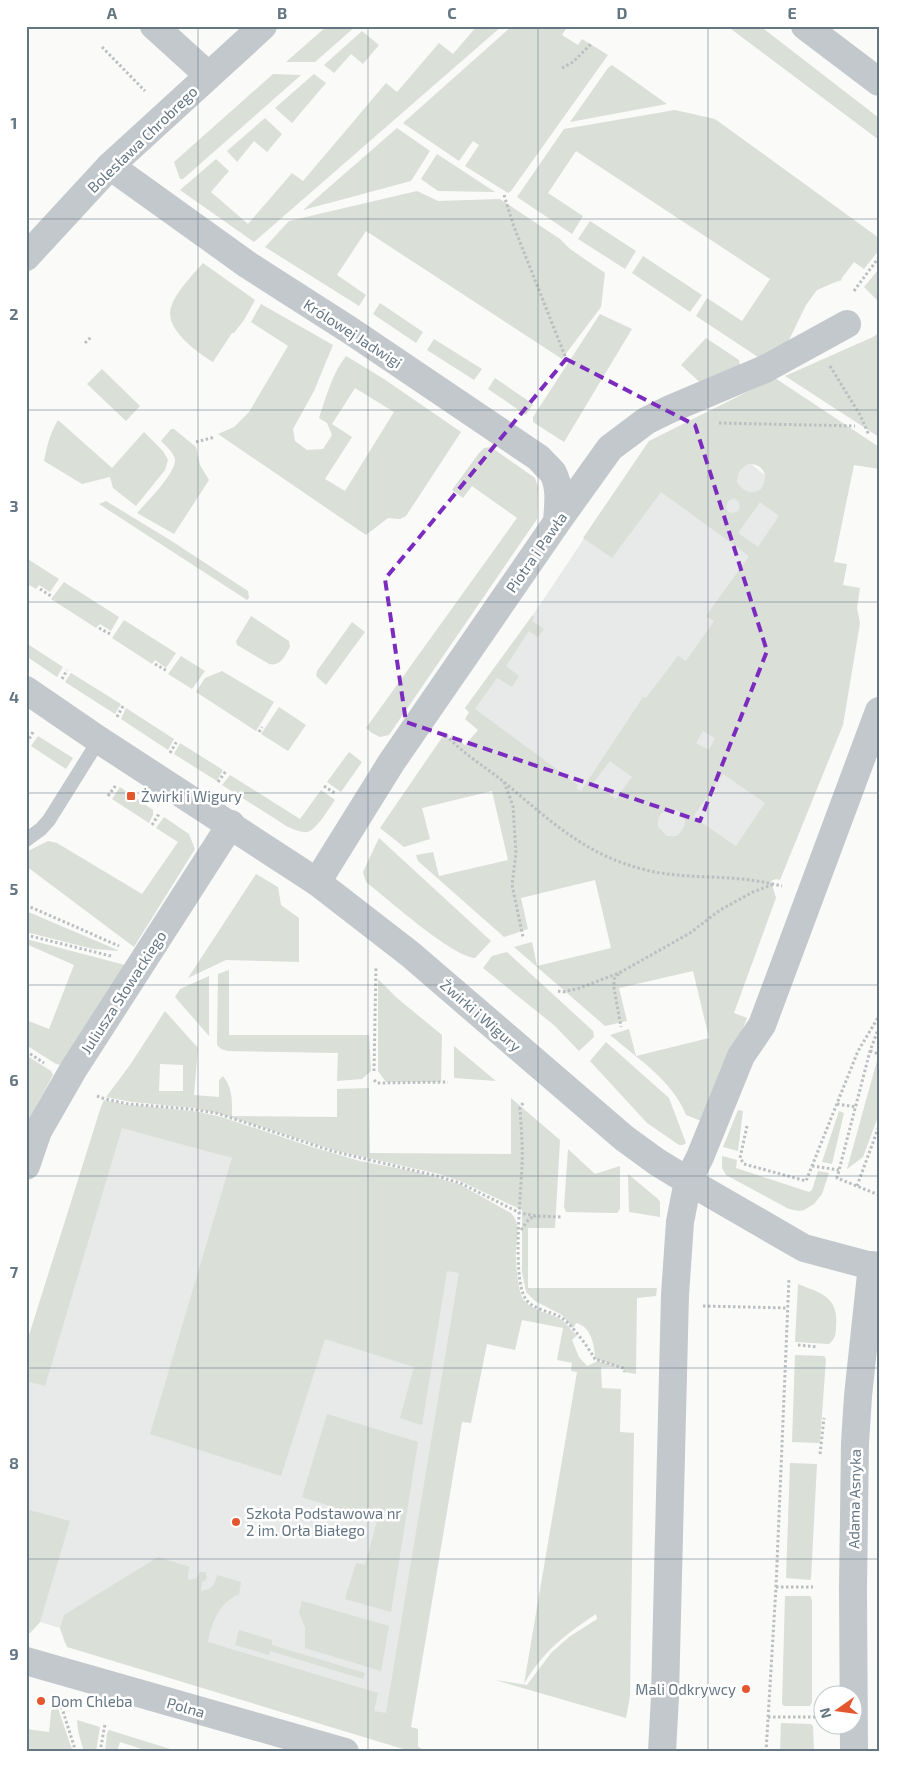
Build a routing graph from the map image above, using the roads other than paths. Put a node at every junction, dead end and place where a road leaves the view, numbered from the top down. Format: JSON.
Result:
{"nodes":[{"id":1,"x":154,"y":26,"type":"edge"},
{"id":2,"x":264,"y":26,"type":"edge"},
{"id":3,"x":805,"y":26,"type":"edge"},
{"id":4,"x":208,"y":75,"type":"junction"},
{"id":5,"x":879,"y":82,"type":"edge"},
{"id":6,"x":110,"y":166,"type":"junction"},
{"id":7,"x":26,"y":257,"type":"edge"},
{"id":8,"x":847,"y":324,"type":"dead end"},
{"id":9,"x":556,"y":522,"type":"junction"},
{"id":10,"x":26,"y":690,"type":"edge"},
{"id":11,"x":879,"y":711,"type":"edge"},
{"id":12,"x":107,"y":731,"type":"junction"},
{"id":13,"x":231,"y":824,"type":"junction"},
{"id":14,"x":28,"y":838,"type":"edge"},
{"id":15,"x":317,"y":882,"type":"junction"},
{"id":16,"x":26,"y":1166,"type":"edge"},
{"id":17,"x":688,"y":1181,"type":"junction"},
{"id":18,"x":876,"y":1260,"type":"edge"},
{"id":19,"x":26,"y":1661,"type":"edge"},
{"id":20,"x":345,"y":1752,"type":"edge"},
{"id":21,"x":662,"y":1752,"type":"edge"},
{"id":22,"x":854,"y":1752,"type":"edge"}],
"edges":[{"from":1,"to":4,"type":"street"},
{"from":2,"to":4,"type":"street","name":"Bolesława Chrobrego"},
{"from":3,"to":5,"type":"street"},
{"from":4,"to":6,"type":"street","name":"Bolesława Chrobrego"},
{"from":6,"to":7,"type":"street","name":"Bolesława Chrobrego"},
{"from":6,"to":9,"type":"street","name":"Królowej Jadwigi"},
{"from":8,"to":9,"type":"street","name":"Piotra i Pawła"},
{"from":9,"to":15,"type":"street","name":"Piotra i Pawła"},
{"from":10,"to":12,"type":"street","name":"Żwirki i Wigury"},
{"from":11,"to":17,"type":"street"},
{"from":12,"to":13,"type":"street","name":"Żwirki i Wigury"},
{"from":12,"to":14,"type":"lane"},
{"from":13,"to":15,"type":"street","name":"Żwirki i Wigury"},
{"from":13,"to":16,"type":"street","name":"Juliusza Słowackiego"},
{"from":15,"to":17,"type":"street","name":"Żwirki i Wigury"},
{"from":17,"to":18,"type":"street","name":"Żwirki i Wigury"},
{"from":17,"to":21,"type":"street"},
{"from":18,"to":22,"type":"street","name":"Adama Asnyka"},
{"from":19,"to":20,"type":"street","name":"Polna"}]}
